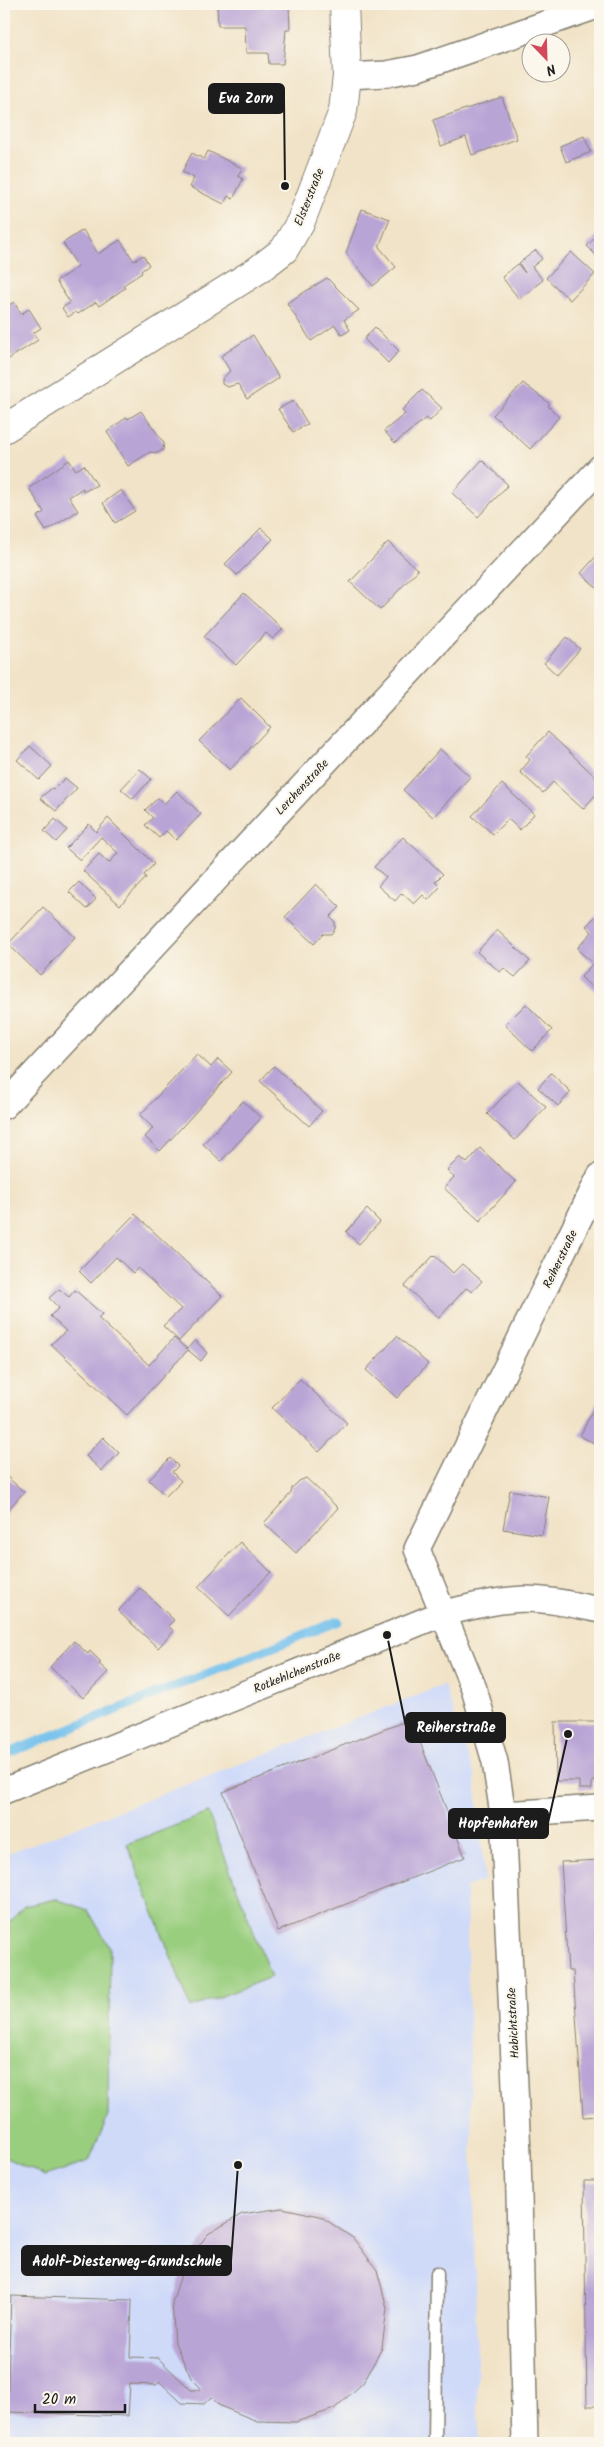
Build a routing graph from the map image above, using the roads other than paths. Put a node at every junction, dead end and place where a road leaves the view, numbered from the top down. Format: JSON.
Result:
{"nodes":[{"id":1,"x":344,"y":4,"type":"edge"},
{"id":2,"x":600,"y":5,"type":"edge"},
{"id":3,"x":347,"y":76,"type":"junction"},
{"id":4,"x":4,"y":429,"type":"edge"},
{"id":5,"x":600,"y":468,"type":"edge"},
{"id":6,"x":4,"y":1106,"type":"edge"},
{"id":7,"x":600,"y":1176,"type":"edge"},
{"id":8,"x":600,"y":1610,"type":"edge"},
{"id":9,"x":441,"y":1614,"type":"junction"},
{"id":10,"x":4,"y":1792,"type":"edge"},
{"id":11,"x":600,"y":1808,"type":"edge"},
{"id":12,"x":503,"y":1814,"type":"junction"},
{"id":13,"x":437,"y":2273,"type":"dead end"},
{"id":14,"x":435,"y":2443,"type":"edge"},
{"id":15,"x":525,"y":2443,"type":"edge"}],
"edges":[{"from":1,"to":3,"type":"street","name":"Elsterstraße"},
{"from":2,"to":3,"type":"street"},
{"from":3,"to":4,"type":"street","name":"Elsterstraße"},
{"from":5,"to":6,"type":"street","name":"Lerchenstraße"},
{"from":7,"to":9,"type":"street","name":"Reiherstraße"},
{"from":8,"to":9,"type":"street","name":"Rotkehlchenstraße"},
{"from":9,"to":10,"type":"street","name":"Rotkehlchenstraße"},
{"from":9,"to":12,"type":"street","name":"Habichtstraße"},
{"from":11,"to":12,"type":"street"},
{"from":12,"to":15,"type":"street","name":"Habichtstraße"},
{"from":13,"to":14,"type":"lane"}]}
